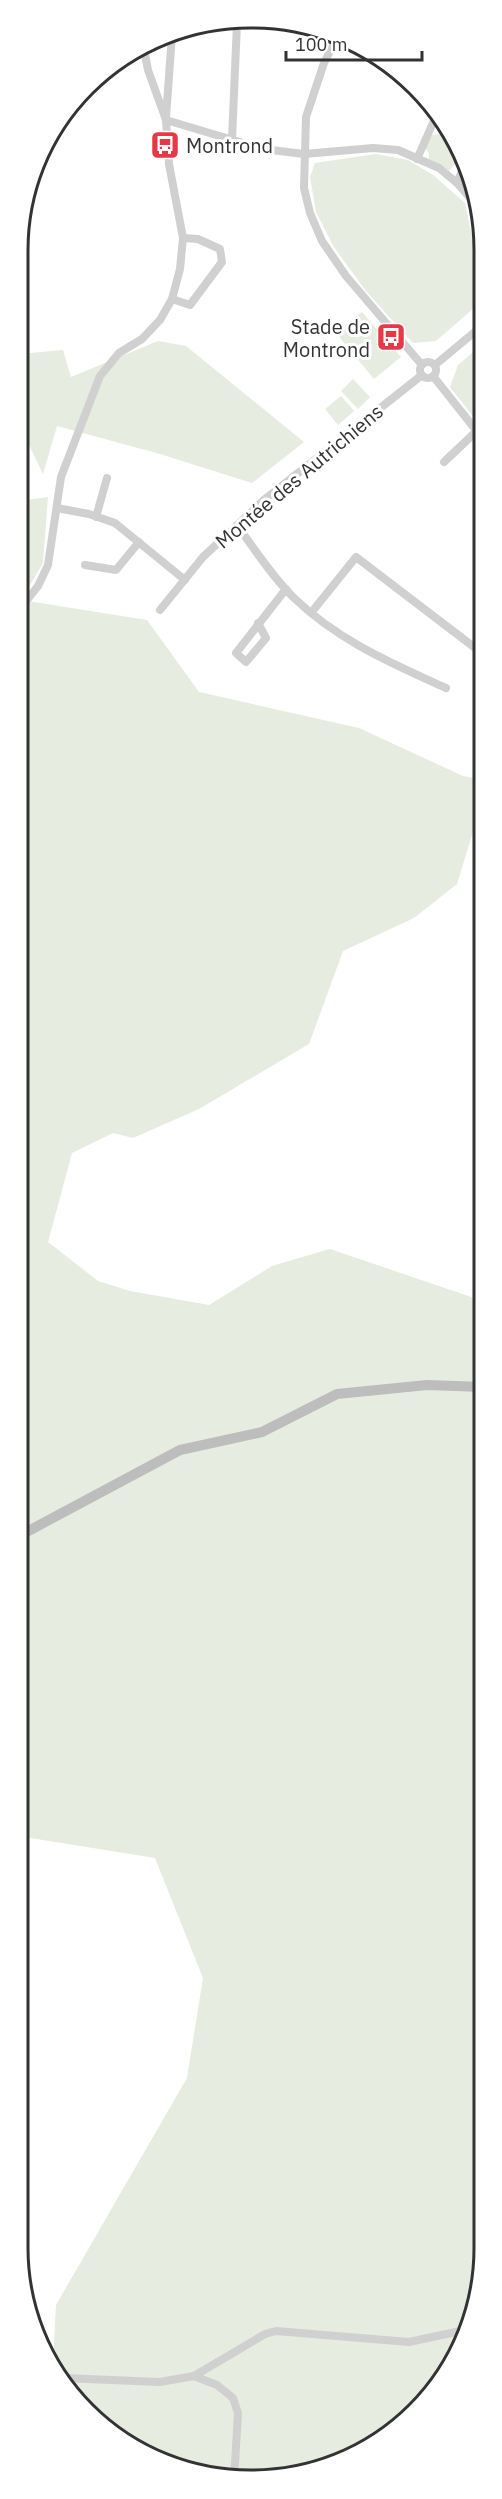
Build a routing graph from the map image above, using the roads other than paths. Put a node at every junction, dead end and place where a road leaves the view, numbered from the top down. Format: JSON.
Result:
{"nodes":[{"id":1,"x":237,"y":29,"type":"edge"},
{"id":2,"x":171,"y":43,"type":"edge"},
{"id":3,"x":333,"y":44,"type":"edge"},
{"id":4,"x":145,"y":55,"type":"edge"},
{"id":5,"x":166,"y":120,"type":"junction"},
{"id":6,"x":433,"y":123,"type":"edge"},
{"id":7,"x":232,"y":140,"type":"junction"},
{"id":8,"x":304,"y":154,"type":"junction"},
{"id":9,"x":417,"y":159,"type":"junction"},
{"id":10,"x":460,"y":175,"type":"edge"},
{"id":11,"x":457,"y":183,"type":"junction"},
{"id":12,"x":466,"y":193,"type":"edge"},
{"id":13,"x":183,"y":238,"type":"junction"},
{"id":14,"x":172,"y":299,"type":"junction"},
{"id":15,"x":474,"y":332,"type":"edge"},
{"id":16,"x":422,"y":365,"type":"junction"},
{"id":17,"x":435,"y":365,"type":"junction"},
{"id":18,"x":422,"y":375,"type":"junction"},
{"id":19,"x":433,"y":376,"type":"junction"},
{"id":20,"x":474,"y":428,"type":"edge"},
{"id":21,"x":474,"y":433,"type":"edge"},
{"id":22,"x":444,"y":462,"type":"dead end"},
{"id":23,"x":107,"y":478,"type":"dead end"},
{"id":24,"x":57,"y":508,"type":"junction"},
{"id":25,"x":96,"y":517,"type":"junction"},
{"id":26,"x":237,"y":525,"type":"junction"},
{"id":27,"x":139,"y":542,"type":"junction"},
{"id":28,"x":85,"y":565,"type":"dead end"},
{"id":29,"x":185,"y":580,"type":"junction"},
{"id":30,"x":286,"y":589,"type":"junction"},
{"id":31,"x":28,"y":599,"type":"edge"},
{"id":32,"x":160,"y":610,"type":"dead end"},
{"id":33,"x":311,"y":613,"type":"junction"},
{"id":34,"x":258,"y":623,"type":"junction"},
{"id":35,"x":474,"y":647,"type":"edge"},
{"id":36,"x":446,"y":688,"type":"dead end"},
{"id":37,"x":474,"y":1387,"type":"edge"},
{"id":38,"x":28,"y":1531,"type":"edge"},
{"id":39,"x":458,"y":2332,"type":"edge"},
{"id":40,"x":194,"y":2376,"type":"junction"},
{"id":41,"x":71,"y":2378,"type":"edge"},
{"id":42,"x":235,"y":2470,"type":"edge"}],
"edges":[{"from":1,"to":7,"type":"street"},
{"from":2,"to":5,"type":"street"},
{"from":3,"to":8,"type":"street"},
{"from":4,"to":5,"type":"street"},
{"from":5,"to":7,"type":"street"},
{"from":5,"to":13,"type":"street"},
{"from":6,"to":9,"type":"street"},
{"from":7,"to":8,"type":"street"},
{"from":8,"to":9,"type":"street"},
{"from":8,"to":16,"type":"street"},
{"from":9,"to":11,"type":"street"},
{"from":10,"to":11,"type":"street"},
{"from":11,"to":12,"type":"street"},
{"from":13,"to":14,"type":"street"},
{"from":13,"to":14,"type":"street"},
{"from":14,"to":24,"type":"street"},
{"from":15,"to":17,"type":"street"},
{"from":16,"to":17,"type":"street"},
{"from":16,"to":18,"type":"street"},
{"from":17,"to":19,"type":"street"},
{"from":18,"to":19,"type":"street"},
{"from":18,"to":26,"type":"street","name":"Montée des Autrichiens"},
{"from":19,"to":20,"type":"street"},
{"from":21,"to":22,"type":"street"},
{"from":23,"to":25,"type":"street"},
{"from":24,"to":25,"type":"street"},
{"from":24,"to":31,"type":"street"},
{"from":25,"to":27,"type":"street"},
{"from":26,"to":29,"type":"street","name":"Montée des Autrichiens"},
{"from":26,"to":30,"type":"street"},
{"from":27,"to":28,"type":"street"},
{"from":27,"to":29,"type":"street"},
{"from":29,"to":32,"type":"street","name":"Montée des Autrichiens"},
{"from":30,"to":33,"type":"street"},
{"from":30,"to":34,"type":"street"},
{"from":33,"to":35,"type":"street"},
{"from":33,"to":36,"type":"street"},
{"from":34,"to":34,"type":"street"},
{"from":37,"to":38,"type":"main road"},
{"from":39,"to":40,"type":"street"},
{"from":40,"to":41,"type":"street"},
{"from":40,"to":42,"type":"street"}]}
